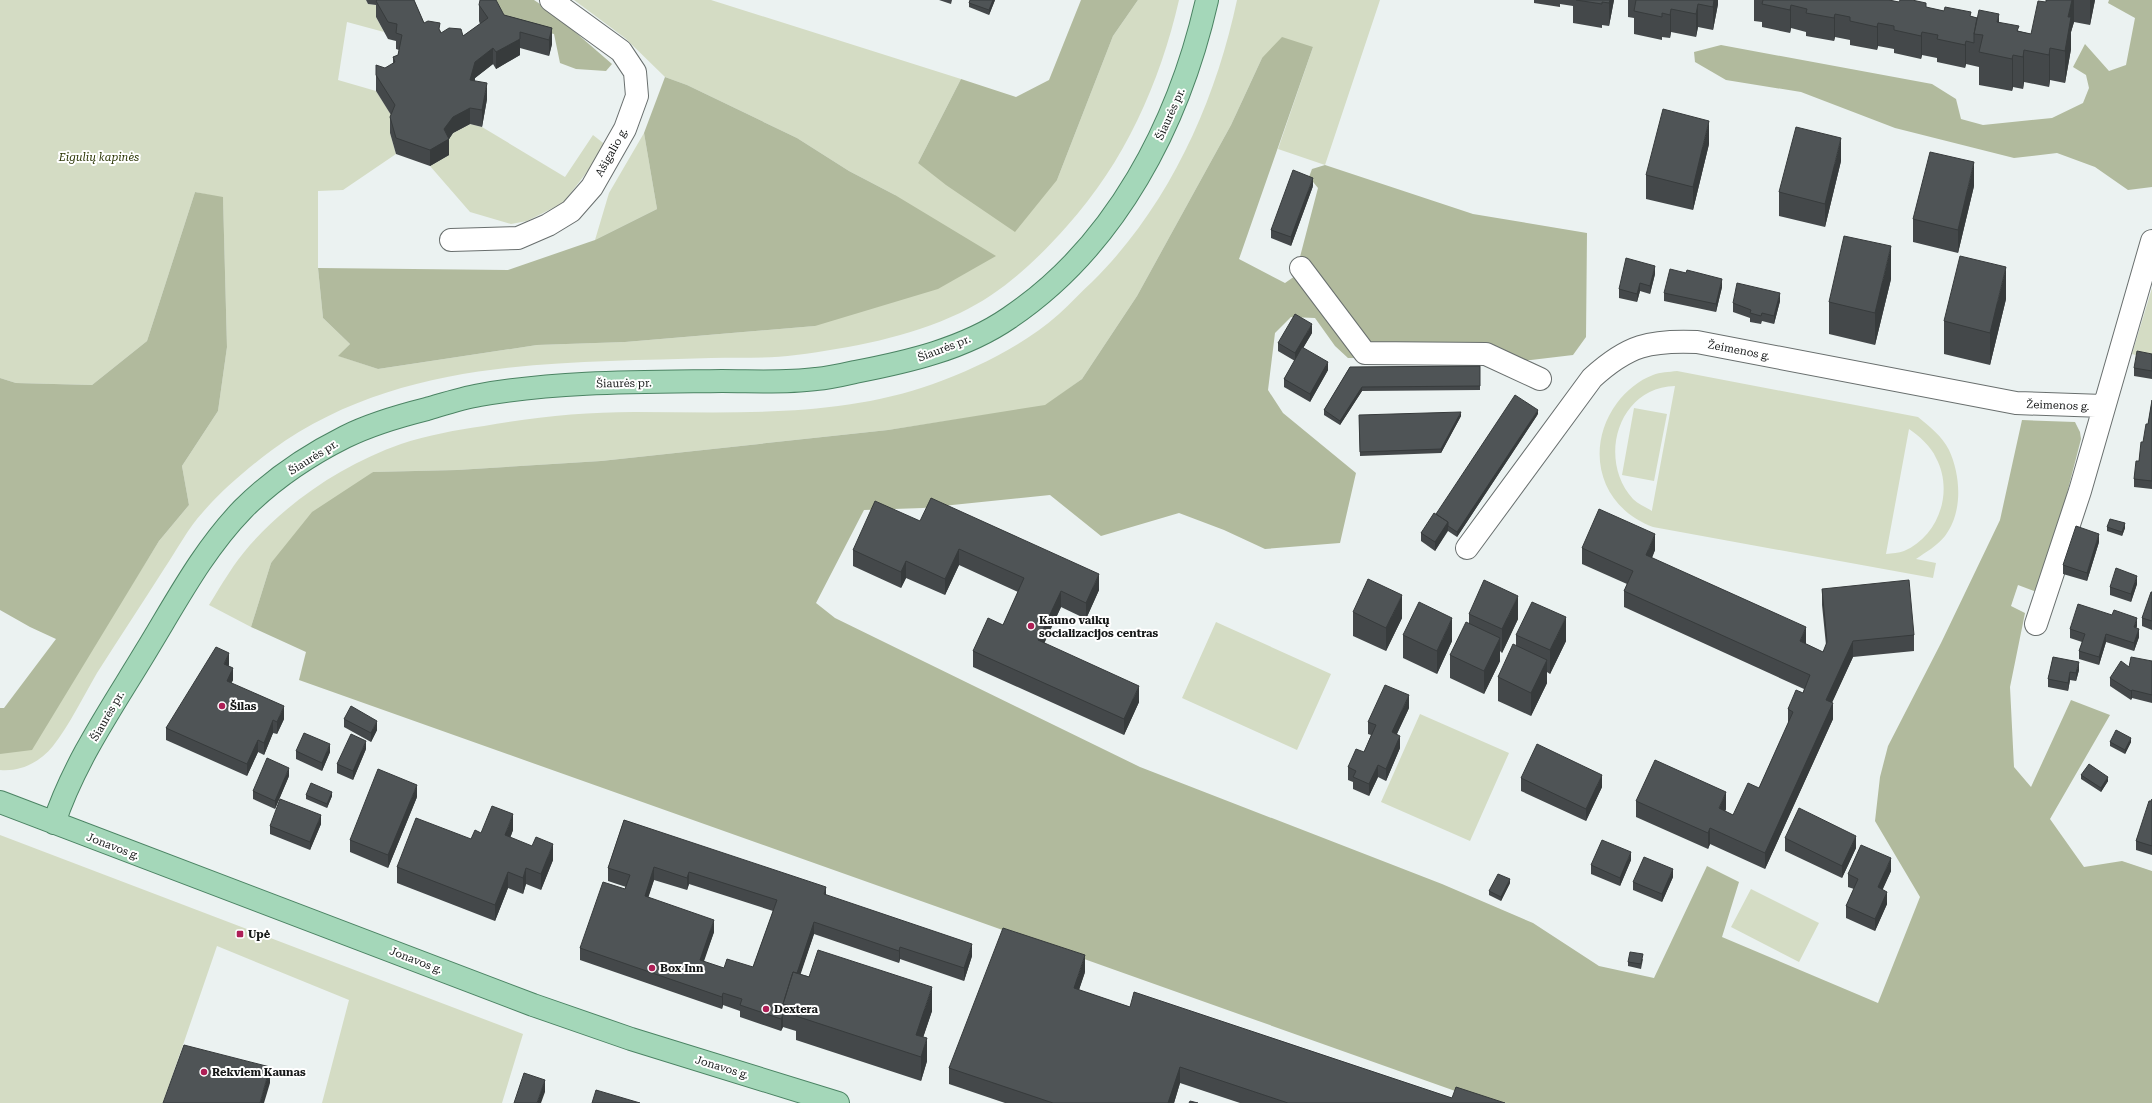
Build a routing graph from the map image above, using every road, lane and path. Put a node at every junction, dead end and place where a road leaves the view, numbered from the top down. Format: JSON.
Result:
{"nodes":[{"id":1,"x":550,"y":0,"type":"edge"},
{"id":2,"x":1207,"y":0,"type":"edge"},
{"id":3,"x":452,"y":240,"type":"dead end"},
{"id":4,"x":2152,"y":240,"type":"edge"},
{"id":5,"x":1301,"y":268,"type":"dead end"},
{"id":6,"x":1540,"y":379,"type":"dead end"},
{"id":7,"x":2103,"y":406,"type":"junction"},
{"id":8,"x":1467,"y":548,"type":"dead end"},
{"id":9,"x":2036,"y":624,"type":"dead end"},
{"id":10,"x":0,"y":802,"type":"edge"},
{"id":11,"x":54,"y":823,"type":"junction"},
{"id":12,"x":838,"y":1103,"type":"edge"}],
"edges":[{"from":1,"to":3,"type":"street","name":"Ašigalio g."},
{"from":2,"to":11,"type":"main road","name":"Šiaurės pr."},
{"from":4,"to":7,"type":"street","name":"Žeimenos g."},
{"from":5,"to":6,"type":"street"},
{"from":7,"to":8,"type":"street","name":"Žeimenos g."},
{"from":7,"to":9,"type":"street","name":"Žeimenos g."},
{"from":10,"to":11,"type":"main road","name":"Jonavos g."},
{"from":11,"to":12,"type":"main road","name":"Jonavos g."}]}
